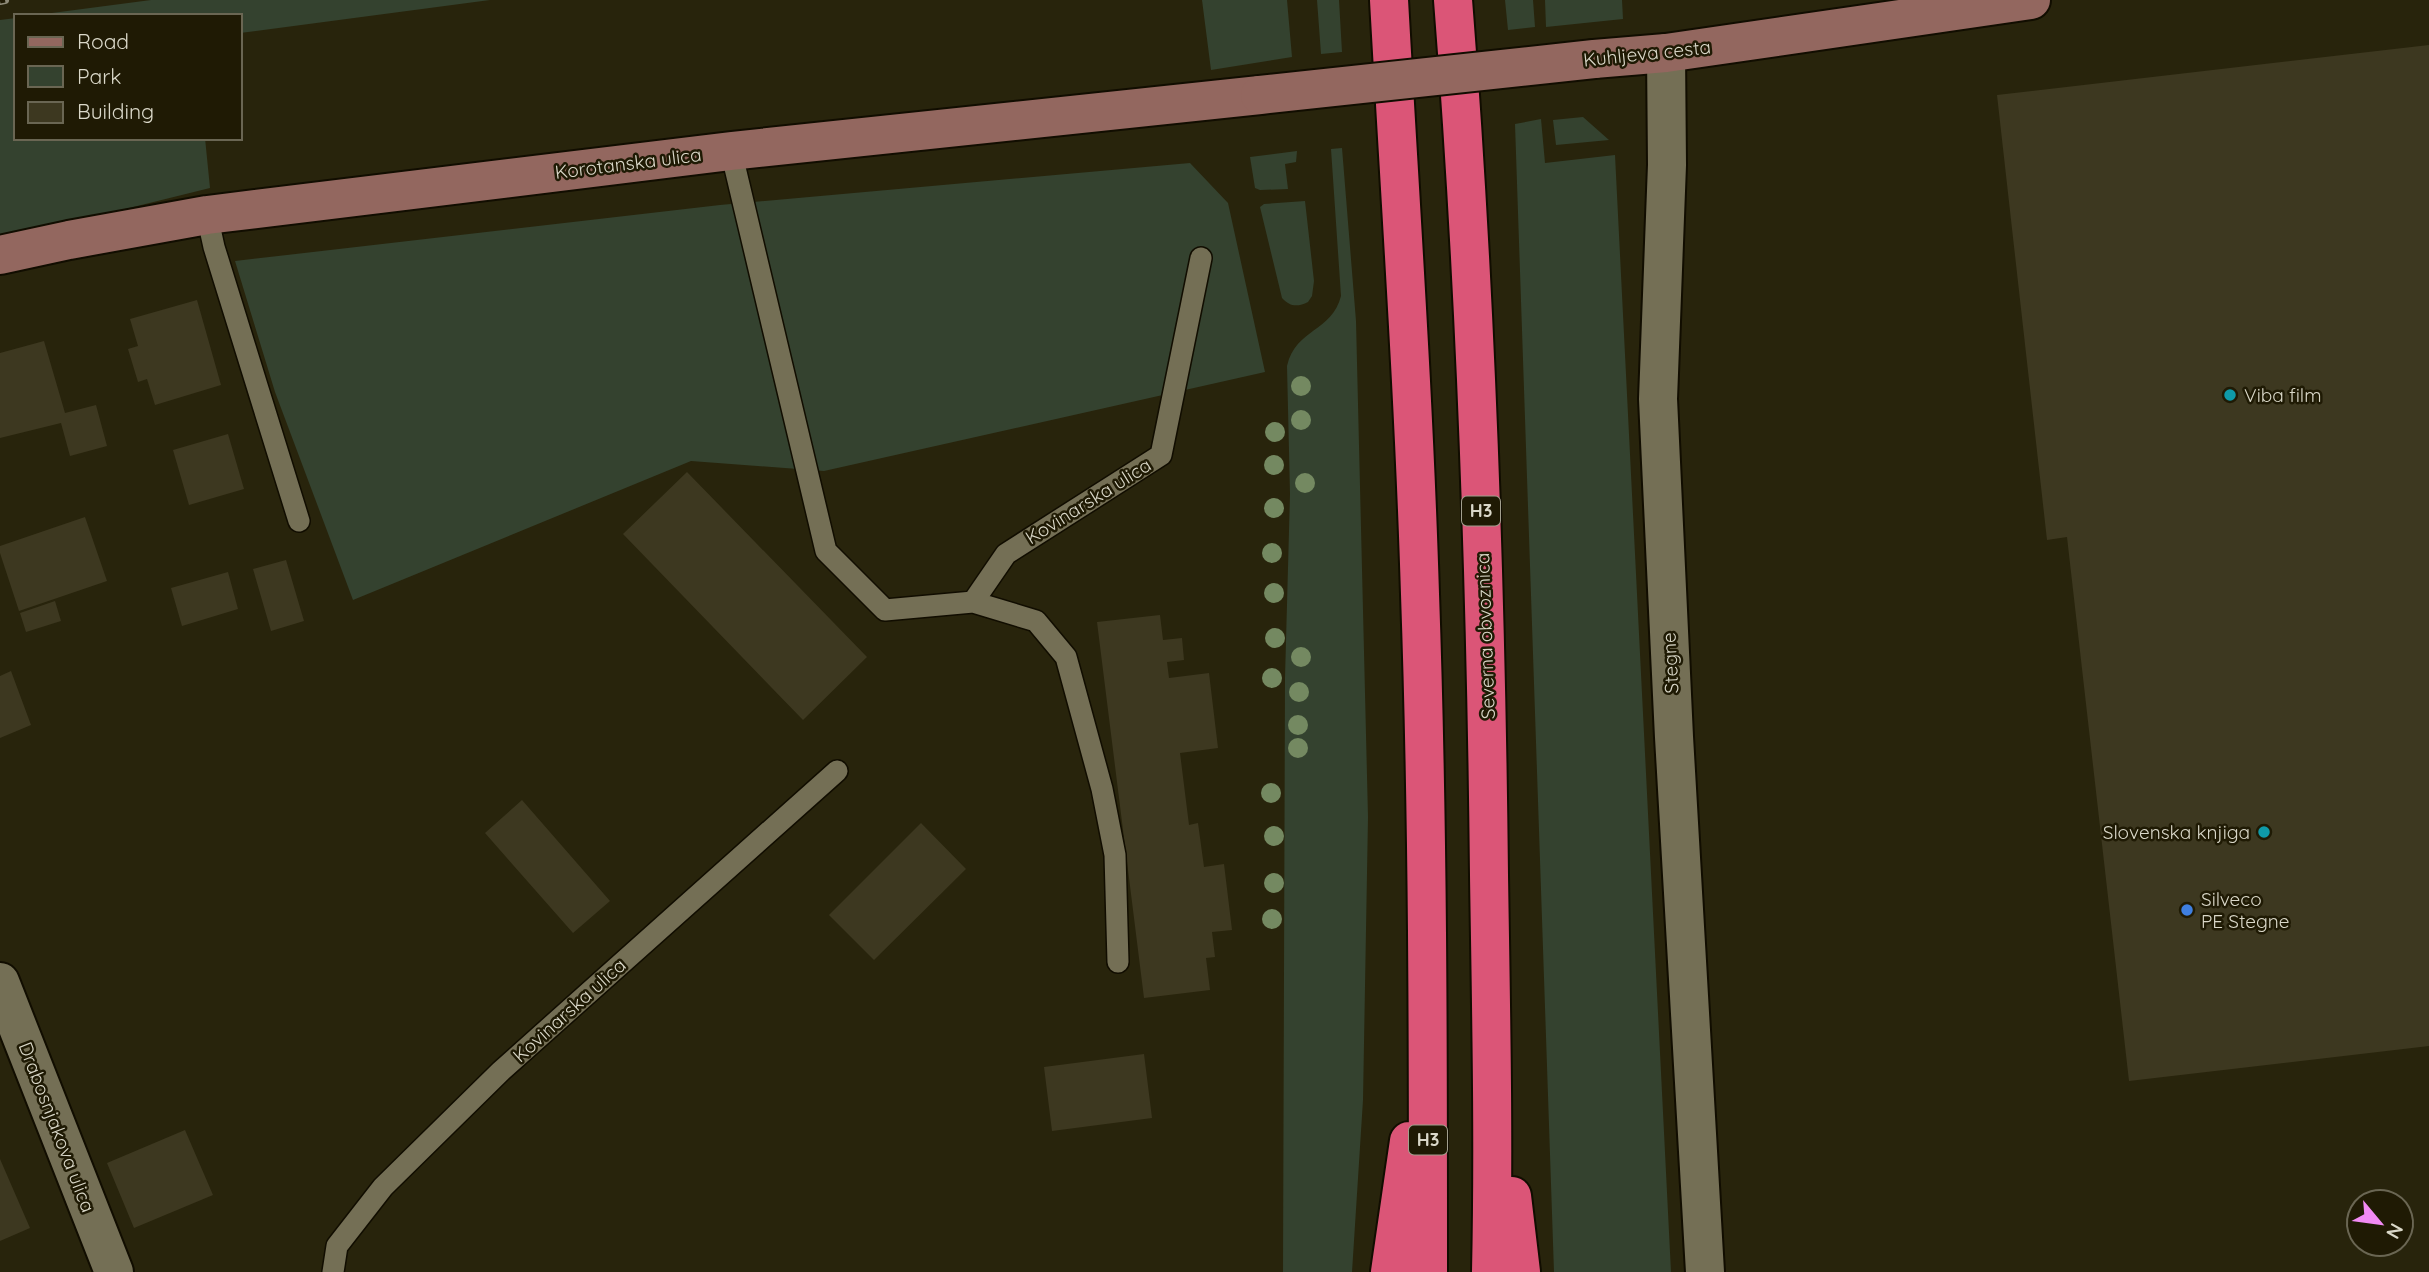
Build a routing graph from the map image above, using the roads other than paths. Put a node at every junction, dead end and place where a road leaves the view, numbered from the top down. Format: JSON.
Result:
{"nodes":[{"id":1,"x":1390,"y":0,"type":"edge"},
{"id":2,"x":1453,"y":0,"type":"edge"},
{"id":3,"x":2031,"y":0,"type":"edge"},
{"id":4,"x":1666,"y":53,"type":"junction"},
{"id":5,"x":1260,"y":95,"type":"joint"},
{"id":6,"x":731,"y":151,"type":"junction"},
{"id":7,"x":207,"y":215,"type":"junction"},
{"id":8,"x":0,"y":255,"type":"edge"},
{"id":9,"x":1200,"y":258,"type":"dead end"},
{"id":10,"x":299,"y":521,"type":"dead end"},
{"id":11,"x":973,"y":602,"type":"junction"},
{"id":12,"x":836,"y":771,"type":"dead end"},
{"id":13,"x":1118,"y":962,"type":"dead end"},
{"id":14,"x":0,"y":982,"type":"edge"},
{"id":15,"x":1428,"y":1008,"type":"junction"},
{"id":16,"x":1491,"y":1024,"type":"junction"},
{"id":17,"x":114,"y":1272,"type":"edge"},
{"id":18,"x":333,"y":1272,"type":"edge"},
{"id":19,"x":1390,"y":1272,"type":"edge"},
{"id":20,"x":1428,"y":1272,"type":"edge"},
{"id":21,"x":1491,"y":1272,"type":"edge"},
{"id":22,"x":1521,"y":1272,"type":"edge"},
{"id":23,"x":1705,"y":1272,"type":"edge"}],
"edges":[{"from":1,"to":15,"type":"highway","number":"H3"},
{"from":2,"to":16,"type":"highway","name":"Severna obvoznica","number":"H3"},
{"from":3,"to":4,"type":"street","name":"Kuhljeva cesta"},
{"from":4,"to":5,"type":"street","name":"Kuhljeva cesta","bridge":true},
{"from":4,"to":23,"type":"street","name":"Stegne"},
{"from":5,"to":6,"type":"street","name":"Korotanska ulica"},
{"from":6,"to":7,"type":"street","name":"Korotanska ulica"},
{"from":6,"to":11,"type":"lane"},
{"from":7,"to":8,"type":"street","name":"Korotanska ulica"},
{"from":7,"to":10,"type":"lane"},
{"from":9,"to":11,"type":"lane","name":"Kovinarska ulica"},
{"from":11,"to":13,"type":"lane"},
{"from":12,"to":18,"type":"lane","name":"Kovinarska ulica"},
{"from":14,"to":17,"type":"street","name":"Drabosnjakova ulica"},
{"from":15,"to":19,"type":"highway"},
{"from":15,"to":20,"type":"highway","number":"H3"},
{"from":16,"to":21,"type":"highway","name":"Severna obvoznica","number":"H3"},
{"from":16,"to":22,"type":"highway"}]}
